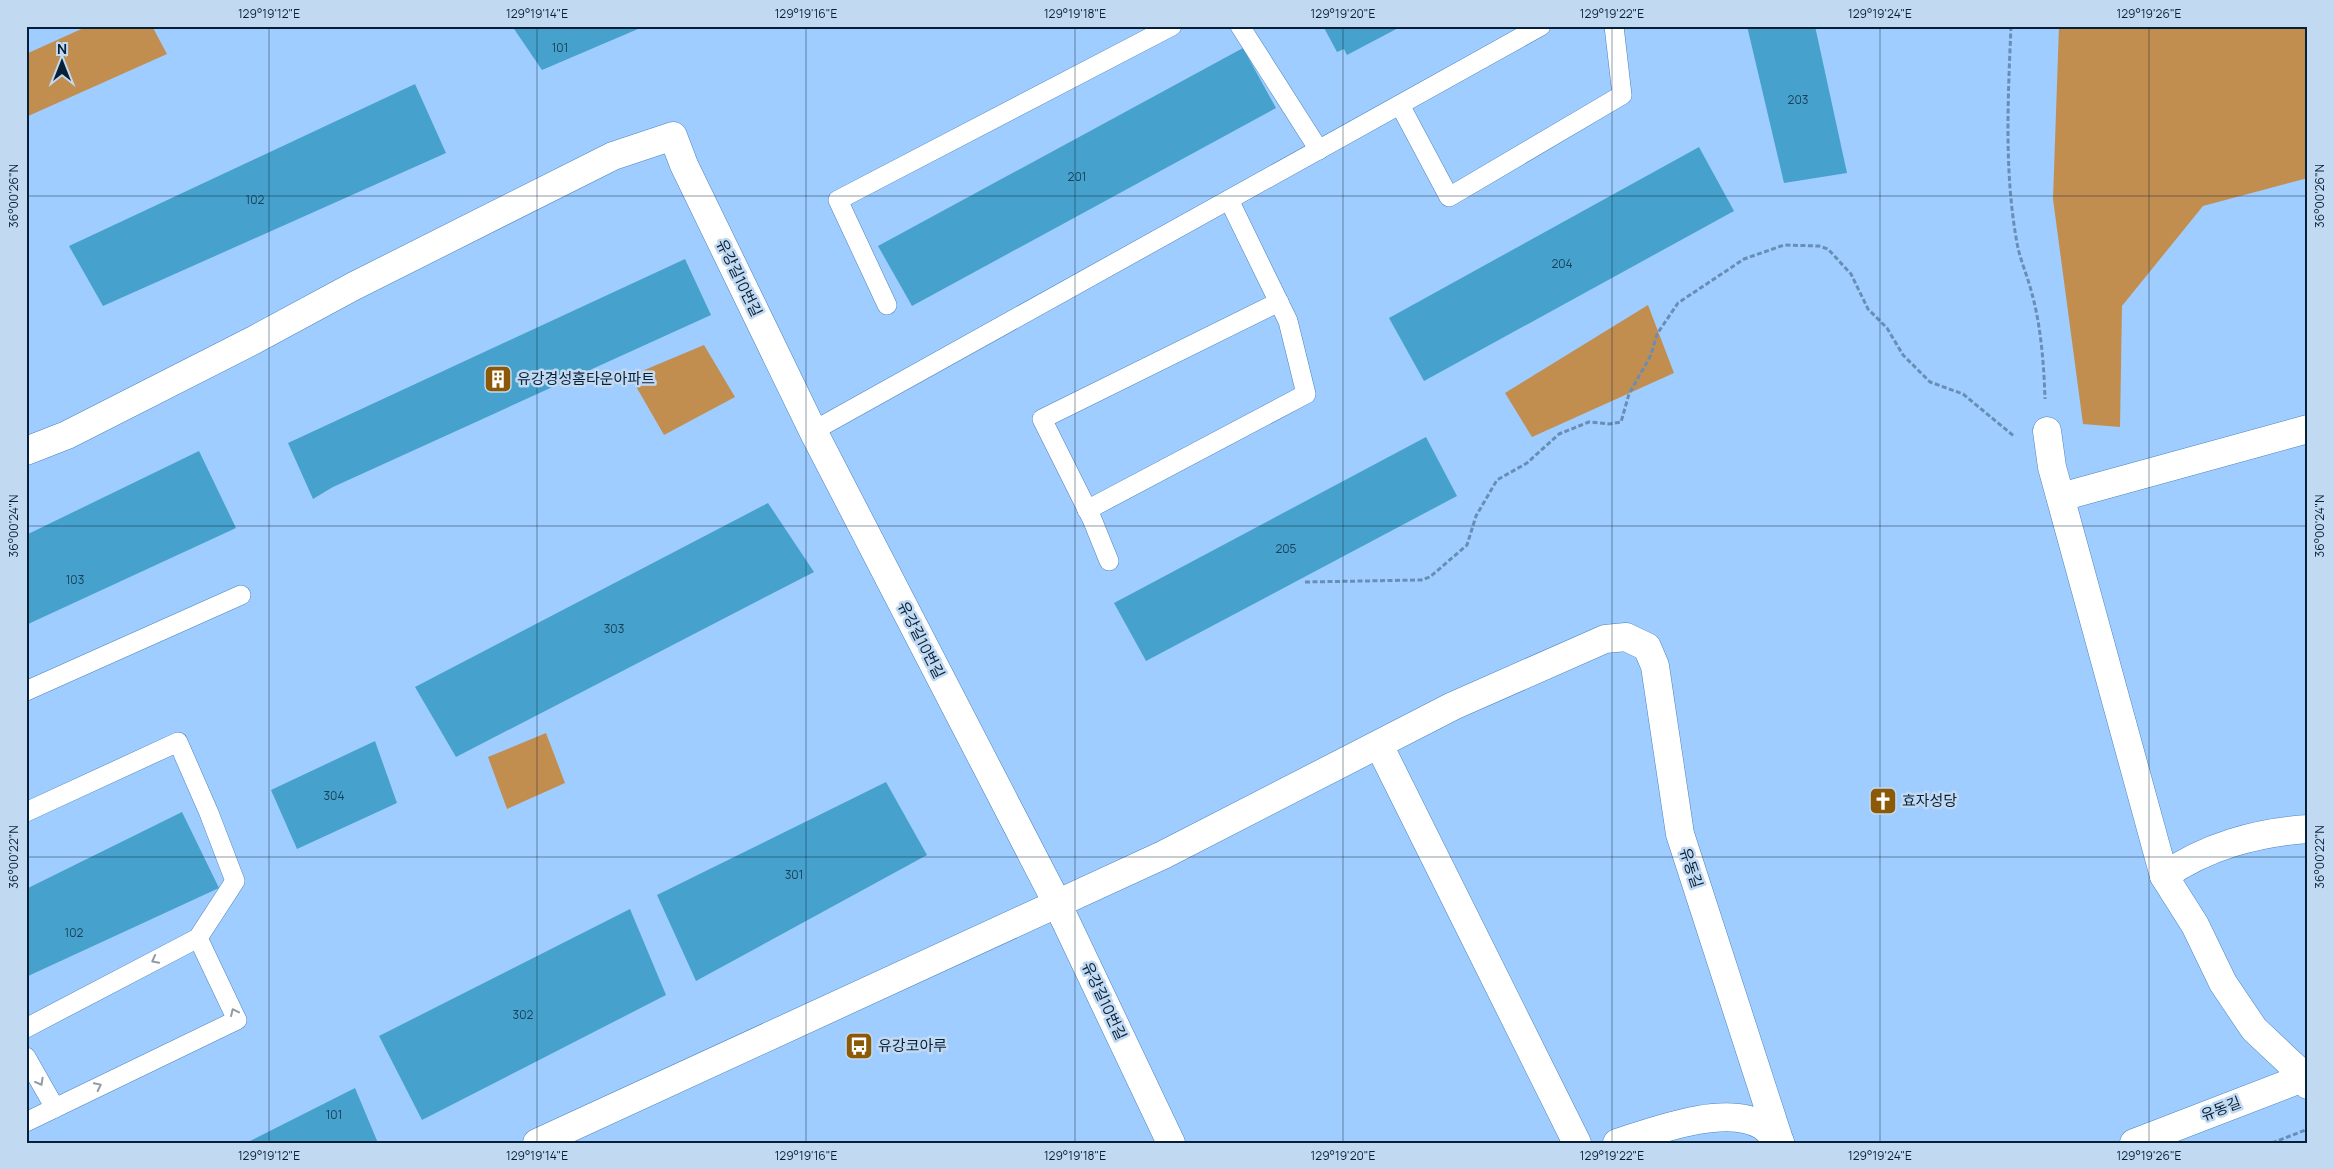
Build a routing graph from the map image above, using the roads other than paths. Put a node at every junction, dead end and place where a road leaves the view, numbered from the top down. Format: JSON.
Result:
{"nodes":[{"id":1,"x":1172,"y":26,"type":"edge"},
{"id":2,"x":1240,"y":26,"type":"edge"},
{"id":3,"x":1542,"y":26,"type":"edge"},
{"id":4,"x":1614,"y":26,"type":"edge"},
{"id":5,"x":1400,"y":105,"type":"junction"},
{"id":6,"x":1319,"y":150,"type":"junction"},
{"id":7,"x":1230,"y":200,"type":"junction"},
{"id":8,"x":1279,"y":302,"type":"junction"},
{"id":9,"x":887,"y":305,"type":"dead end"},
{"id":10,"x":2308,"y":429,"type":"edge"},
{"id":11,"x":813,"y":431,"type":"junction"},
{"id":12,"x":2047,"y":431,"type":"road end"},
{"id":13,"x":26,"y":451,"type":"edge"},
{"id":14,"x":2061,"y":497,"type":"junction"},
{"id":15,"x":1087,"y":510,"type":"junction"},
{"id":16,"x":1109,"y":561,"type":"dead end"},
{"id":17,"x":241,"y":595,"type":"dead end"},
{"id":18,"x":26,"y":691,"type":"edge"},
{"id":19,"x":1379,"y":745,"type":"junction"},
{"id":20,"x":26,"y":812,"type":"edge"},
{"id":21,"x":2308,"y":829,"type":"edge"},
{"id":22,"x":2164,"y":876,"type":"junction"},
{"id":23,"x":1057,"y":903,"type":"junction"},
{"id":24,"x":198,"y":938,"type":"junction"},
{"id":25,"x":26,"y":1028,"type":"edge"},
{"id":26,"x":26,"y":1057,"type":"edge"},
{"id":27,"x":2307,"y":1079,"type":"edge"},
{"id":28,"x":55,"y":1108,"type":"junction"},
{"id":29,"x":26,"y":1122,"type":"edge"},
{"id":30,"x":1780,"y":1142,"type":"edge"},
{"id":31,"x":537,"y":1143,"type":"edge"},
{"id":32,"x":1171,"y":1143,"type":"edge"},
{"id":33,"x":1577,"y":1143,"type":"edge"},
{"id":34,"x":1617,"y":1143,"type":"edge"},
{"id":35,"x":2134,"y":1143,"type":"edge"}],
"edges":[{"from":1,"to":9,"type":"lane"},
{"from":2,"to":6,"type":"lane"},
{"from":3,"to":5,"type":"lane"},
{"from":4,"to":5,"type":"lane"},
{"from":5,"to":6,"type":"lane"},
{"from":6,"to":7,"type":"lane"},
{"from":7,"to":8,"type":"lane"},
{"from":7,"to":11,"type":"lane"},
{"from":8,"to":15,"type":"lane"},
{"from":8,"to":15,"type":"lane"},
{"from":10,"to":14,"type":"street"},
{"from":11,"to":13,"type":"street","name":"유강길10번길"},
{"from":11,"to":23,"type":"street","name":"유강길10번길"},
{"from":12,"to":14,"type":"street"},
{"from":14,"to":22,"type":"street"},
{"from":15,"to":16,"type":"lane"},
{"from":17,"to":18,"type":"lane"},
{"from":19,"to":23,"type":"street","name":"유동길"},
{"from":19,"to":30,"type":"street","name":"유동길"},
{"from":19,"to":33,"type":"street"},
{"from":20,"to":24,"type":"lane"},
{"from":21,"to":22,"type":"street"},
{"from":22,"to":27,"type":"street"},
{"from":23,"to":31,"type":"street","name":"유동길"},
{"from":23,"to":32,"type":"street","name":"유강길10번길"},
{"from":24,"to":25,"type":"lane","one_way":true},
{"from":28,"to":24,"type":"lane","one_way":true},
{"from":26,"to":28,"type":"lane","one_way":true},
{"from":27,"to":35,"type":"street","name":"유동길"},
{"from":28,"to":29,"type":"lane"},
{"from":30,"to":34,"type":"street"}]}
